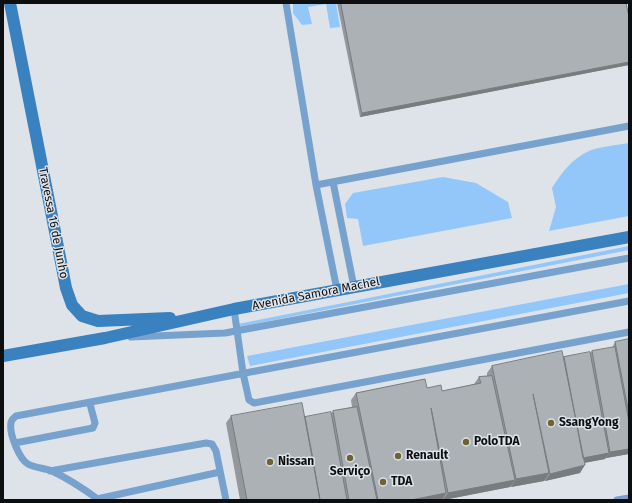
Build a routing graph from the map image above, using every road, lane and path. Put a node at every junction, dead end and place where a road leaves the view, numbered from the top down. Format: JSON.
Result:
{"nodes":[{"id":1,"x":10,"y":3,"type":"edge"},
{"id":2,"x":286,"y":3,"type":"edge"},
{"id":3,"x":629,"y":126,"type":"edge"},
{"id":4,"x":333,"y":182,"type":"junction"},
{"id":5,"x":316,"y":185,"type":"junction"},
{"id":6,"x":629,"y":237,"type":"edge"},
{"id":7,"x":629,"y":258,"type":"edge"},
{"id":8,"x":354,"y":287,"type":"junction"},
{"id":9,"x":336,"y":290,"type":"junction"},
{"id":10,"x":629,"y":301,"type":"edge"},
{"id":11,"x":234,"y":309,"type":"junction"},
{"id":12,"x":205,"y":316,"type":"junction"},
{"id":13,"x":238,"y":331,"type":"junction"},
{"id":14,"x":629,"y":332,"type":"edge"},
{"id":15,"x":105,"y":338,"type":"junction"},
{"id":16,"x":3,"y":356,"type":"edge"},
{"id":17,"x":243,"y":373,"type":"junction"},
{"id":18,"x":90,"y":404,"type":"junction"},
{"id":19,"x":15,"y":443,"type":"junction"},
{"id":20,"x":50,"y":470,"type":"junction"},
{"id":21,"x":220,"y":472,"type":"junction"},
{"id":22,"x":629,"y":498,"type":"edge"},
{"id":23,"x":98,"y":499,"type":"edge"},
{"id":24,"x":226,"y":500,"type":"edge"},
{"id":25,"x":617,"y":500,"type":"edge"}],
"edges":[{"from":1,"to":12,"type":"main road","name":"Travessa 16 de Junho"},
{"from":2,"to":5,"type":"lane"},
{"from":3,"to":4,"type":"lane"},
{"from":4,"to":5,"type":"lane"},
{"from":4,"to":8,"type":"lane"},
{"from":5,"to":9,"type":"lane"},
{"from":6,"to":8,"type":"main road","name":"Avenida Samora Machel"},
{"from":7,"to":13,"type":"lane"},
{"from":8,"to":9,"type":"main road","name":"Avenida Samora Machel"},
{"from":9,"to":11,"type":"main road","name":"Avenida Samora Machel"},
{"from":10,"to":17,"type":"lane"},
{"from":11,"to":12,"type":"main road","name":"Avenida Samora Machel"},
{"from":11,"to":13,"type":"lane"},
{"from":12,"to":15,"type":"main road","name":"Avenida Samora Machel"},
{"from":13,"to":15,"type":"lane"},
{"from":13,"to":17,"type":"lane"},
{"from":14,"to":17,"type":"lane"},
{"from":15,"to":16,"type":"main road","name":"Avenida Samora Machel"},
{"from":17,"to":18,"type":"lane"},
{"from":18,"to":19,"type":"lane"},
{"from":18,"to":19,"type":"lane"},
{"from":19,"to":20,"type":"lane"},
{"from":20,"to":21,"type":"lane"},
{"from":20,"to":23,"type":"lane"},
{"from":21,"to":23,"type":"lane"},
{"from":21,"to":24,"type":"lane"},
{"from":22,"to":25,"type":"lane"}]}
